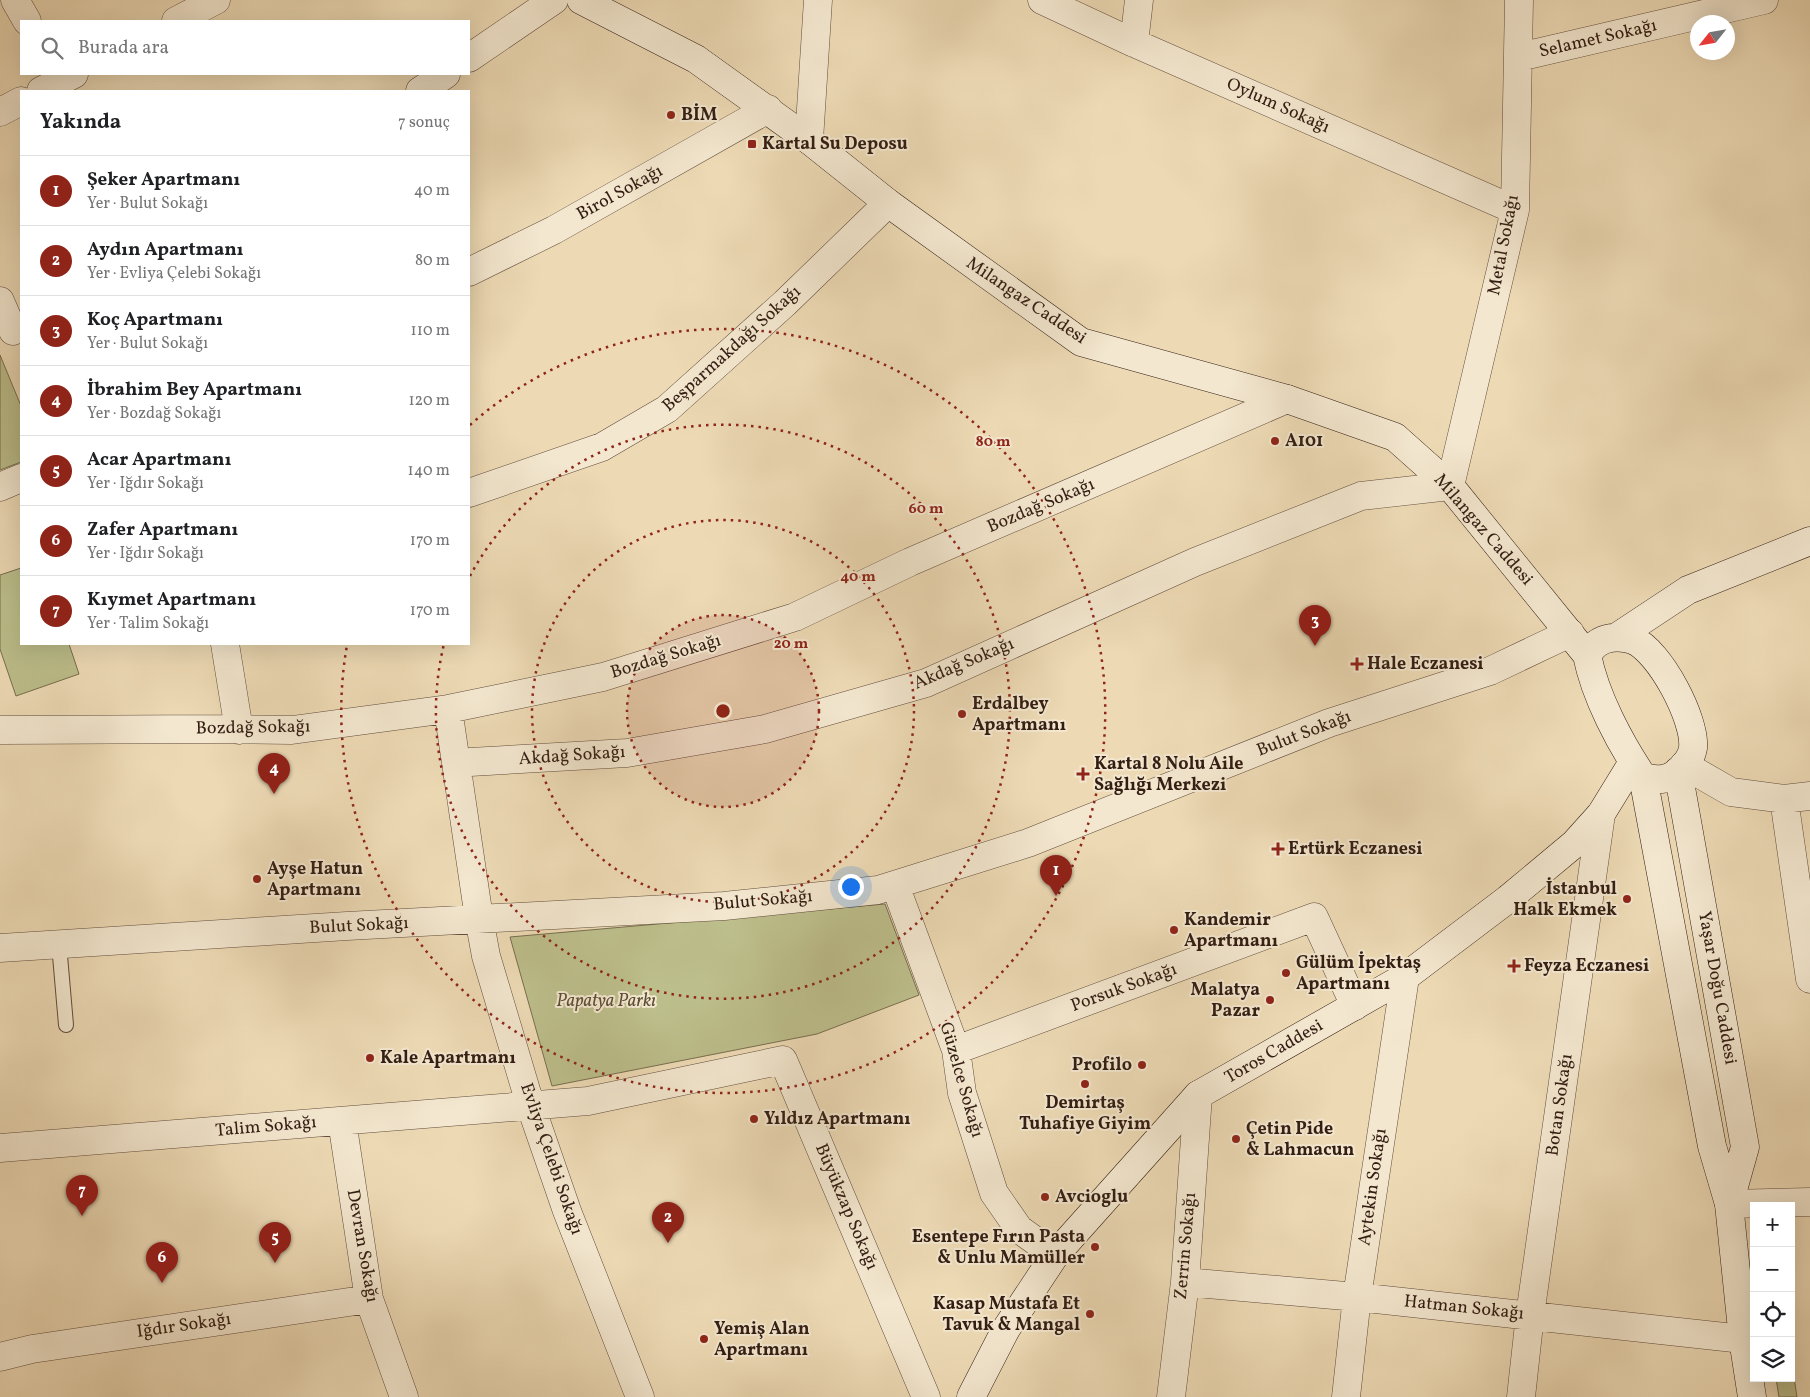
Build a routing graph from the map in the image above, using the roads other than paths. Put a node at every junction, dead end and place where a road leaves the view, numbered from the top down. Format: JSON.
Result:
{"nodes":[{"id":1,"x":16,"y":0,"type":"edge"},
{"id":2,"x":216,"y":0,"type":"edge"},
{"id":3,"x":554,"y":0,"type":"edge"},
{"id":4,"x":818,"y":0,"type":"edge"},
{"id":5,"x":1042,"y":0,"type":"edge"},
{"id":6,"x":1139,"y":0,"type":"edge"},
{"id":7,"x":1519,"y":0,"type":"edge"},
{"id":8,"x":1764,"y":0,"type":"edge"},
{"id":9,"x":586,"y":1,"type":"edge"},
{"id":10,"x":26,"y":20,"type":"edge"},
{"id":11,"x":178,"y":20,"type":"edge"},
{"id":12,"x":1134,"y":42,"type":"junction"},
{"id":13,"x":470,"y":57,"type":"edge"},
{"id":14,"x":1519,"y":57,"type":"junction"},
{"id":15,"x":444,"y":75,"type":"edge"},
{"id":16,"x":422,"y":90,"type":"edge"},
{"id":17,"x":20,"y":102,"type":"edge"},
{"id":18,"x":768,"y":109,"type":"junction"},
{"id":19,"x":0,"y":112,"type":"edge"},
{"id":20,"x":809,"y":140,"type":"junction"},
{"id":21,"x":888,"y":204,"type":"junction"},
{"id":22,"x":1515,"y":210,"type":"junction"},
{"id":23,"x":470,"y":272,"type":"edge"},
{"id":24,"x":0,"y":301,"type":"edge"},
{"id":25,"x":12,"y":332,"type":"edge"},
{"id":26,"x":1287,"y":399,"type":"junction"},
{"id":27,"x":20,"y":478,"type":"edge"},
{"id":28,"x":1450,"y":486,"type":"junction"},
{"id":29,"x":0,"y":487,"type":"edge"},
{"id":30,"x":470,"y":493,"type":"edge"},
{"id":31,"x":1810,"y":541,"type":"edge"},
{"id":32,"x":1688,"y":590,"type":"junction"},
{"id":33,"x":1570,"y":633,"type":"junction"},
{"id":34,"x":1617,"y":637,"type":"junction"},
{"id":35,"x":225,"y":645,"type":"edge"},
{"id":36,"x":1648,"y":650,"type":"junction"},
{"id":37,"x":1587,"y":655,"type":"junction"},
{"id":38,"x":448,"y":708,"type":"junction"},
{"id":39,"x":0,"y":730,"type":"edge"},
{"id":40,"x":240,"y":730,"type":"junction"},
{"id":41,"x":457,"y":768,"type":"junction"},
{"id":42,"x":1681,"y":768,"type":"junction"},
{"id":43,"x":1638,"y":770,"type":"junction"},
{"id":44,"x":1797,"y":797,"type":"edge"},
{"id":45,"x":1601,"y":814,"type":"junction"},
{"id":46,"x":895,"y":885,"type":"junction"},
{"id":47,"x":479,"y":918,"type":"junction"},
{"id":48,"x":59,"y":944,"type":"junction"},
{"id":49,"x":0,"y":948,"type":"edge"},
{"id":50,"x":1405,"y":977,"type":"junction"},
{"id":51,"x":1810,"y":979,"type":"edge"},
{"id":52,"x":1355,"y":1006,"type":"junction"},
{"id":53,"x":66,"y":1025,"type":"dead end"},
{"id":54,"x":956,"y":1050,"type":"junction"},
{"id":55,"x":1198,"y":1094,"type":"junction"},
{"id":56,"x":532,"y":1107,"type":"junction"},
{"id":57,"x":342,"y":1121,"type":"junction"},
{"id":58,"x":0,"y":1148,"type":"edge"},
{"id":59,"x":1810,"y":1202,"type":"edge"},
{"id":60,"x":1729,"y":1204,"type":"junction"},
{"id":61,"x":1055,"y":1255,"type":"junction"},
{"id":62,"x":1184,"y":1282,"type":"junction"},
{"id":63,"x":1357,"y":1297,"type":"junction"},
{"id":64,"x":369,"y":1299,"type":"junction"},
{"id":65,"x":1530,"y":1315,"type":"junction"},
{"id":66,"x":1743,"y":1339,"type":"junction"},
{"id":67,"x":0,"y":1357,"type":"edge"},
{"id":68,"x":404,"y":1397,"type":"edge"},
{"id":69,"x":640,"y":1397,"type":"edge"},
{"id":70,"x":926,"y":1397,"type":"edge"},
{"id":71,"x":971,"y":1397,"type":"edge"},
{"id":72,"x":1171,"y":1397,"type":"edge"},
{"id":73,"x":1346,"y":1397,"type":"edge"},
{"id":74,"x":1521,"y":1397,"type":"edge"},
{"id":75,"x":1752,"y":1397,"type":"edge"}],
"edges":[{"from":1,"to":10,"type":"street"},
{"from":2,"to":11,"type":"street"},
{"from":3,"to":13,"type":"street"},
{"from":4,"to":20,"type":"street"},
{"from":5,"to":12,"type":"street","name":"Oylum Sokağı"},
{"from":6,"to":12,"type":"street"},
{"from":7,"to":14,"type":"street","name":"Metal Sokağı"},
{"from":8,"to":14,"type":"street","name":"Selamet Sokağı"},
{"from":9,"to":18,"type":"street","name":"Milangaz Caddesi"},
{"from":12,"to":22,"type":"street","name":"Oylum Sokağı"},
{"from":14,"to":22,"type":"street","name":"Metal Sokağı"},
{"from":15,"to":16,"type":"street"},
{"from":17,"to":19,"type":"street"},
{"from":18,"to":20,"type":"street","name":"Milangaz Caddesi"},
{"from":18,"to":23,"type":"street","name":"Birol Sokağı"},
{"from":20,"to":21,"type":"street","name":"Milangaz Caddesi"},
{"from":21,"to":26,"type":"street","name":"Milangaz Caddesi"},
{"from":21,"to":30,"type":"street","name":"Beşparmakdağı Sokağı"},
{"from":22,"to":28,"type":"street","name":"Metal Sokağı"},
{"from":24,"to":25,"type":"street"},
{"from":26,"to":28,"type":"street","name":"Milangaz Caddesi"},
{"from":26,"to":38,"type":"street","name":"Bozdağ Sokağı"},
{"from":27,"to":29,"type":"street"},
{"from":28,"to":33,"type":"street","name":"Milangaz Caddesi"},
{"from":28,"to":41,"type":"street","name":"Akdağ Sokağı"},
{"from":31,"to":32,"type":"street"},
{"from":32,"to":34,"type":"street"},
{"from":32,"to":36,"type":"street"},
{"from":33,"to":37,"type":"street","name":"Milangaz Caddesi"},
{"from":33,"to":46,"type":"street","name":"Bulut Sokağı"},
{"from":34,"to":36,"type":"street"},
{"from":34,"to":37,"type":"street"},
{"from":35,"to":40,"type":"street"},
{"from":36,"to":42,"type":"street"},
{"from":37,"to":43,"type":"street","name":"Yaşar Doğu Caddesi"},
{"from":38,"to":40,"type":"street","name":"Bozdağ Sokağı"},
{"from":38,"to":41,"type":"street","name":"Evliya Çelebi Sokağı"},
{"from":39,"to":40,"type":"street","name":"Bozdağ Sokağı"},
{"from":41,"to":47,"type":"street","name":"Evliya Çelebi Sokağı"},
{"from":42,"to":43,"type":"street"},
{"from":42,"to":44,"type":"street"},
{"from":42,"to":60,"type":"street","name":"Yaşar Doğu Caddesi"},
{"from":43,"to":45,"type":"street","name":"Toros Caddesi"},
{"from":43,"to":60,"type":"street","name":"Yaşar Doğu Caddesi"},
{"from":44,"to":51,"type":"street"},
{"from":45,"to":50,"type":"street","name":"Toros Caddesi"},
{"from":45,"to":65,"type":"street","name":"Botan Sokağı"},
{"from":46,"to":47,"type":"street","name":"Bulut Sokağı"},
{"from":46,"to":54,"type":"street","name":"Güzelce Sokağı"},
{"from":47,"to":48,"type":"street","name":"Bulut Sokağı"},
{"from":47,"to":56,"type":"street","name":"Evliya Çelebi Sokağı"},
{"from":48,"to":49,"type":"street","name":"Bulut Sokağı"},
{"from":48,"to":53,"type":"lane"},
{"from":50,"to":52,"type":"street","name":"Toros Caddesi"},
{"from":50,"to":63,"type":"street","name":"Aytekin Sokağı"},
{"from":52,"to":54,"type":"street","name":"Porsuk Sokağı"},
{"from":52,"to":55,"type":"street","name":"Toros Caddesi"},
{"from":54,"to":61,"type":"street","name":"Güzelce Sokağı"},
{"from":55,"to":61,"type":"street","name":"Toros Caddesi"},
{"from":55,"to":62,"type":"street","name":"Zerrin Sokağı"},
{"from":56,"to":57,"type":"street","name":"Talim Sokağı"},
{"from":56,"to":69,"type":"street","name":"Evliya Çelebi Sokağı"},
{"from":56,"to":70,"type":"street","name":"Büyükzap Sokağı"},
{"from":57,"to":58,"type":"street","name":"Talim Sokağı"},
{"from":57,"to":64,"type":"street","name":"Devran Sokağı"},
{"from":59,"to":60,"type":"street"},
{"from":60,"to":66,"type":"street","name":"Yaşar Doğu Caddesi"},
{"from":61,"to":71,"type":"street","name":"Toros Caddesi"},
{"from":62,"to":63,"type":"street","name":"Hatman Sokağı"},
{"from":62,"to":72,"type":"street","name":"Zerrin Sokağı"},
{"from":63,"to":65,"type":"street","name":"Hatman Sokağı"},
{"from":63,"to":73,"type":"street","name":"Aytekin Sokağı"},
{"from":64,"to":67,"type":"street","name":"Iğdır Sokağı"},
{"from":64,"to":68,"type":"street","name":"Devran Sokağı"},
{"from":65,"to":66,"type":"street","name":"Hatman Sokağı"},
{"from":65,"to":74,"type":"street","name":"Botan Sokağı"},
{"from":66,"to":75,"type":"street","name":"Yaşar Doğu Caddesi"}]}
